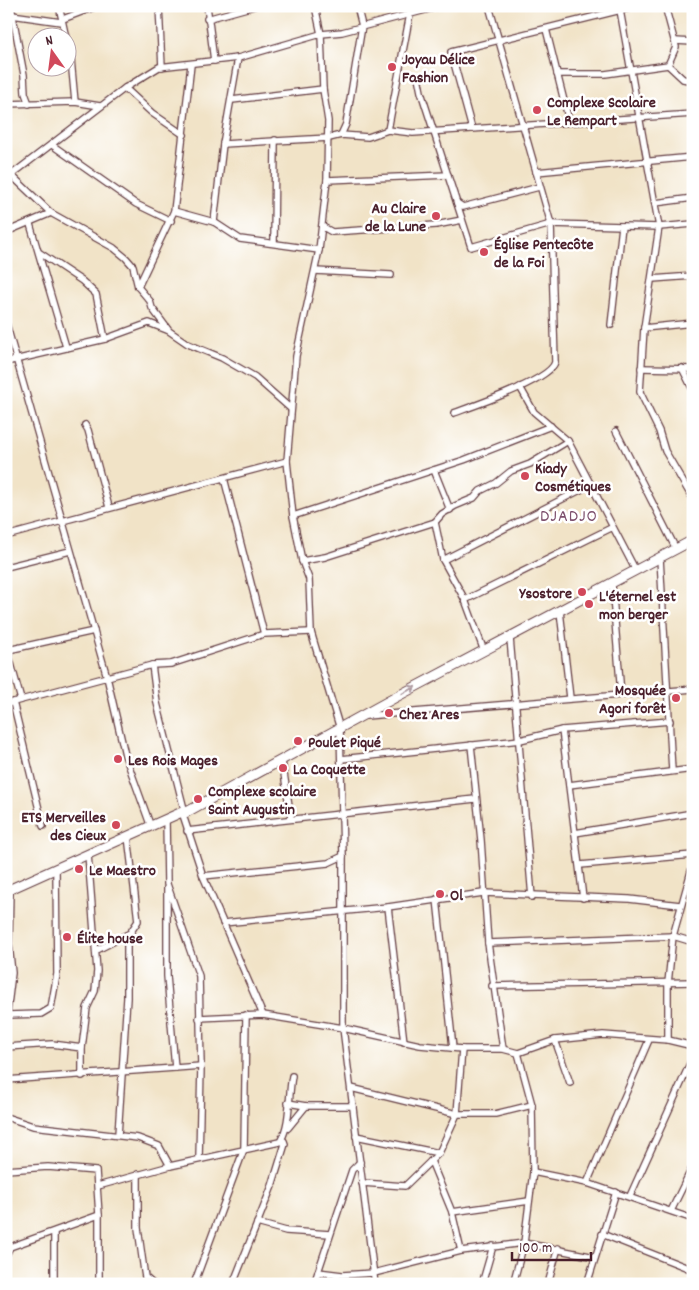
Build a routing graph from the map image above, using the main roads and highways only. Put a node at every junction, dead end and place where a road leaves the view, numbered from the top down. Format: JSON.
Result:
{"nodes":[{"id":1,"x":693,"y":540,"type":"edge"},
{"id":2,"x":8,"y":890,"type":"edge"}],
"edges":[{"from":2,"to":1,"type":"main road","one_way":true}]}
